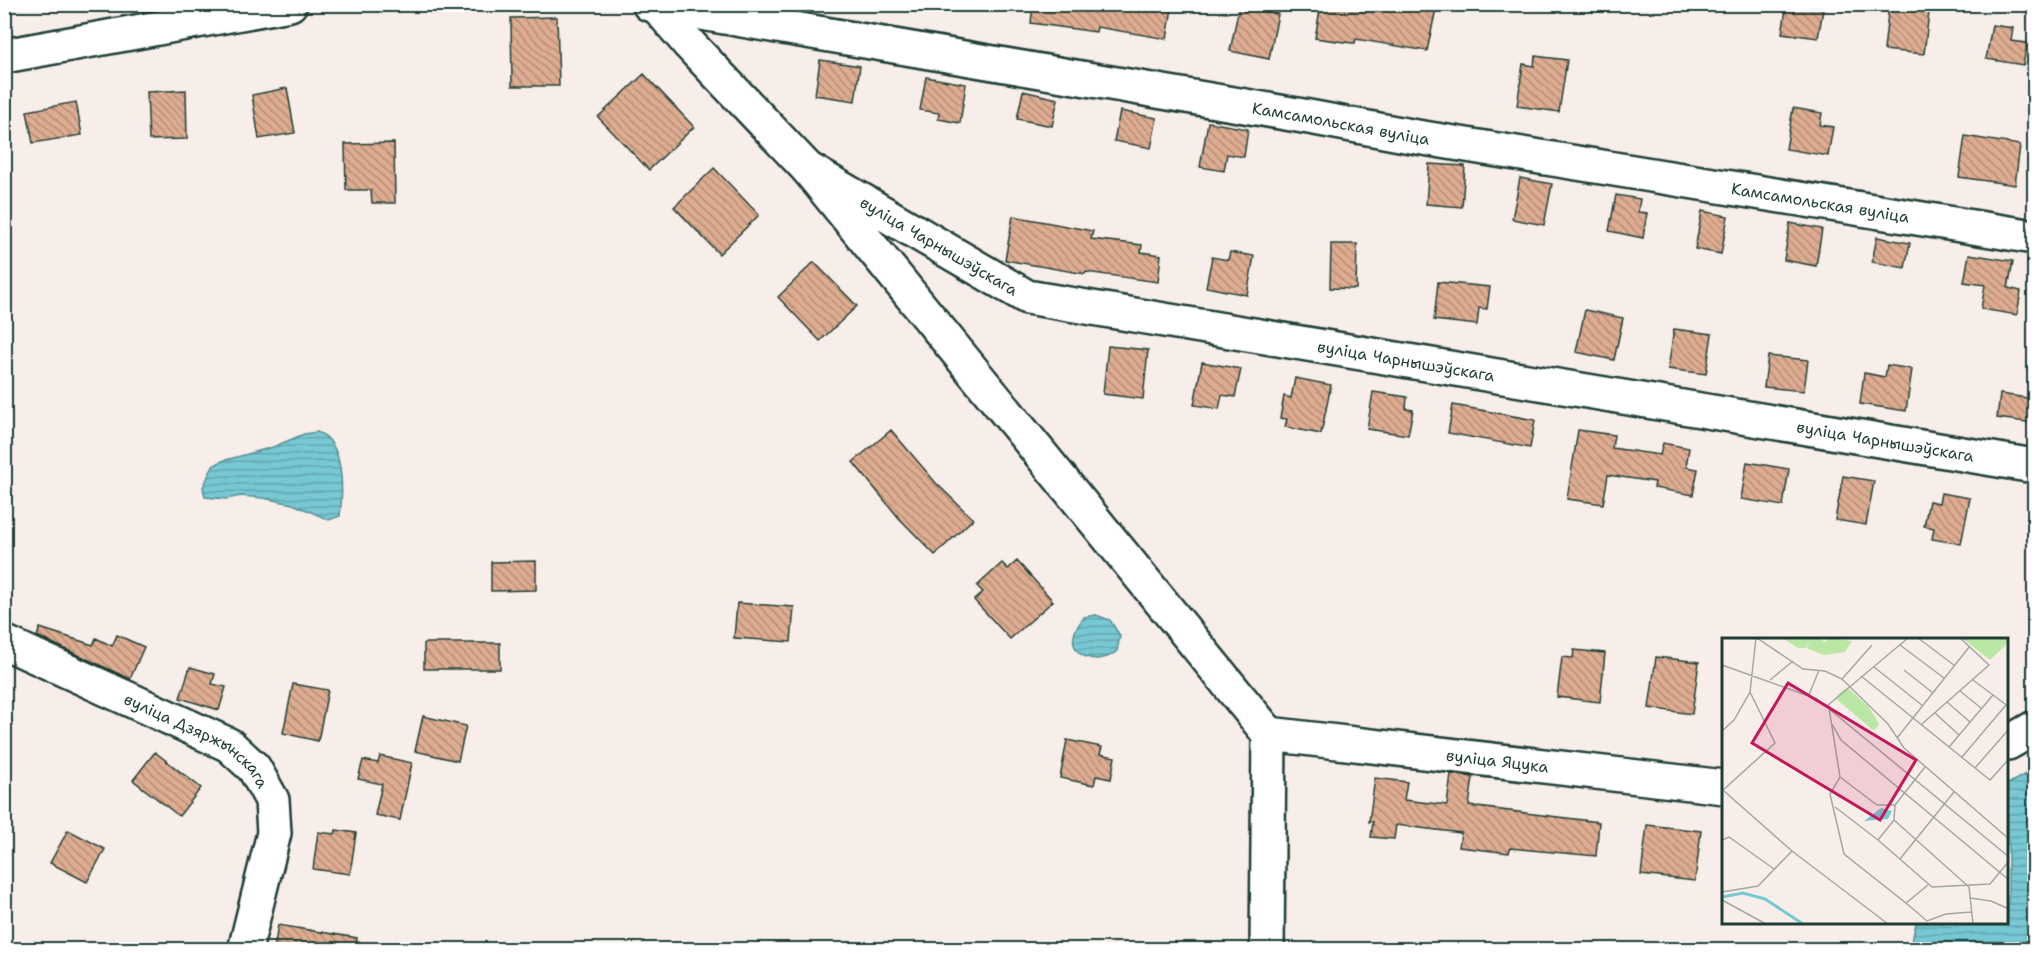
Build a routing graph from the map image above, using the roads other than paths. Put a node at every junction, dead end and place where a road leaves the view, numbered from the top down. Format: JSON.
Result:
{"nodes":[{"id":1,"x":290,"y":4,"type":"edge"},
{"id":2,"x":653,"y":5,"type":"edge"},
{"id":3,"x":4,"y":56,"type":"edge"},
{"id":4,"x":808,"y":169,"type":"junction"},
{"id":5,"x":2034,"y":237,"type":"edge"},
{"id":6,"x":2034,"y":466,"type":"edge"},
{"id":7,"x":4,"y":642,"type":"edge"},
{"id":8,"x":2034,"y":728,"type":"edge"},
{"id":9,"x":1269,"y":734,"type":"junction"},
{"id":10,"x":2009,"y":742,"type":"edge"},
{"id":11,"x":1722,"y":787,"type":"edge"},
{"id":12,"x":245,"y":950,"type":"edge"},
{"id":13,"x":1267,"y":950,"type":"edge"}],
"edges":[{"from":1,"to":3,"type":"street"},
{"from":2,"to":4,"type":"street","name":"вуліца Чарнышэўскага"},
{"from":2,"to":5,"type":"street","name":"Камсамольская вуліца"},
{"from":4,"to":6,"type":"street","name":"вуліца Чарнышэўскага"},
{"from":4,"to":9,"type":"street","name":"вуліца Чарнышэўскага"},
{"from":7,"to":12,"type":"street","name":"вуліца Дзяржынскага"},
{"from":8,"to":10,"type":"street"},
{"from":9,"to":11,"type":"street","name":"вуліца Яцука"},
{"from":9,"to":13,"type":"street"}]}
